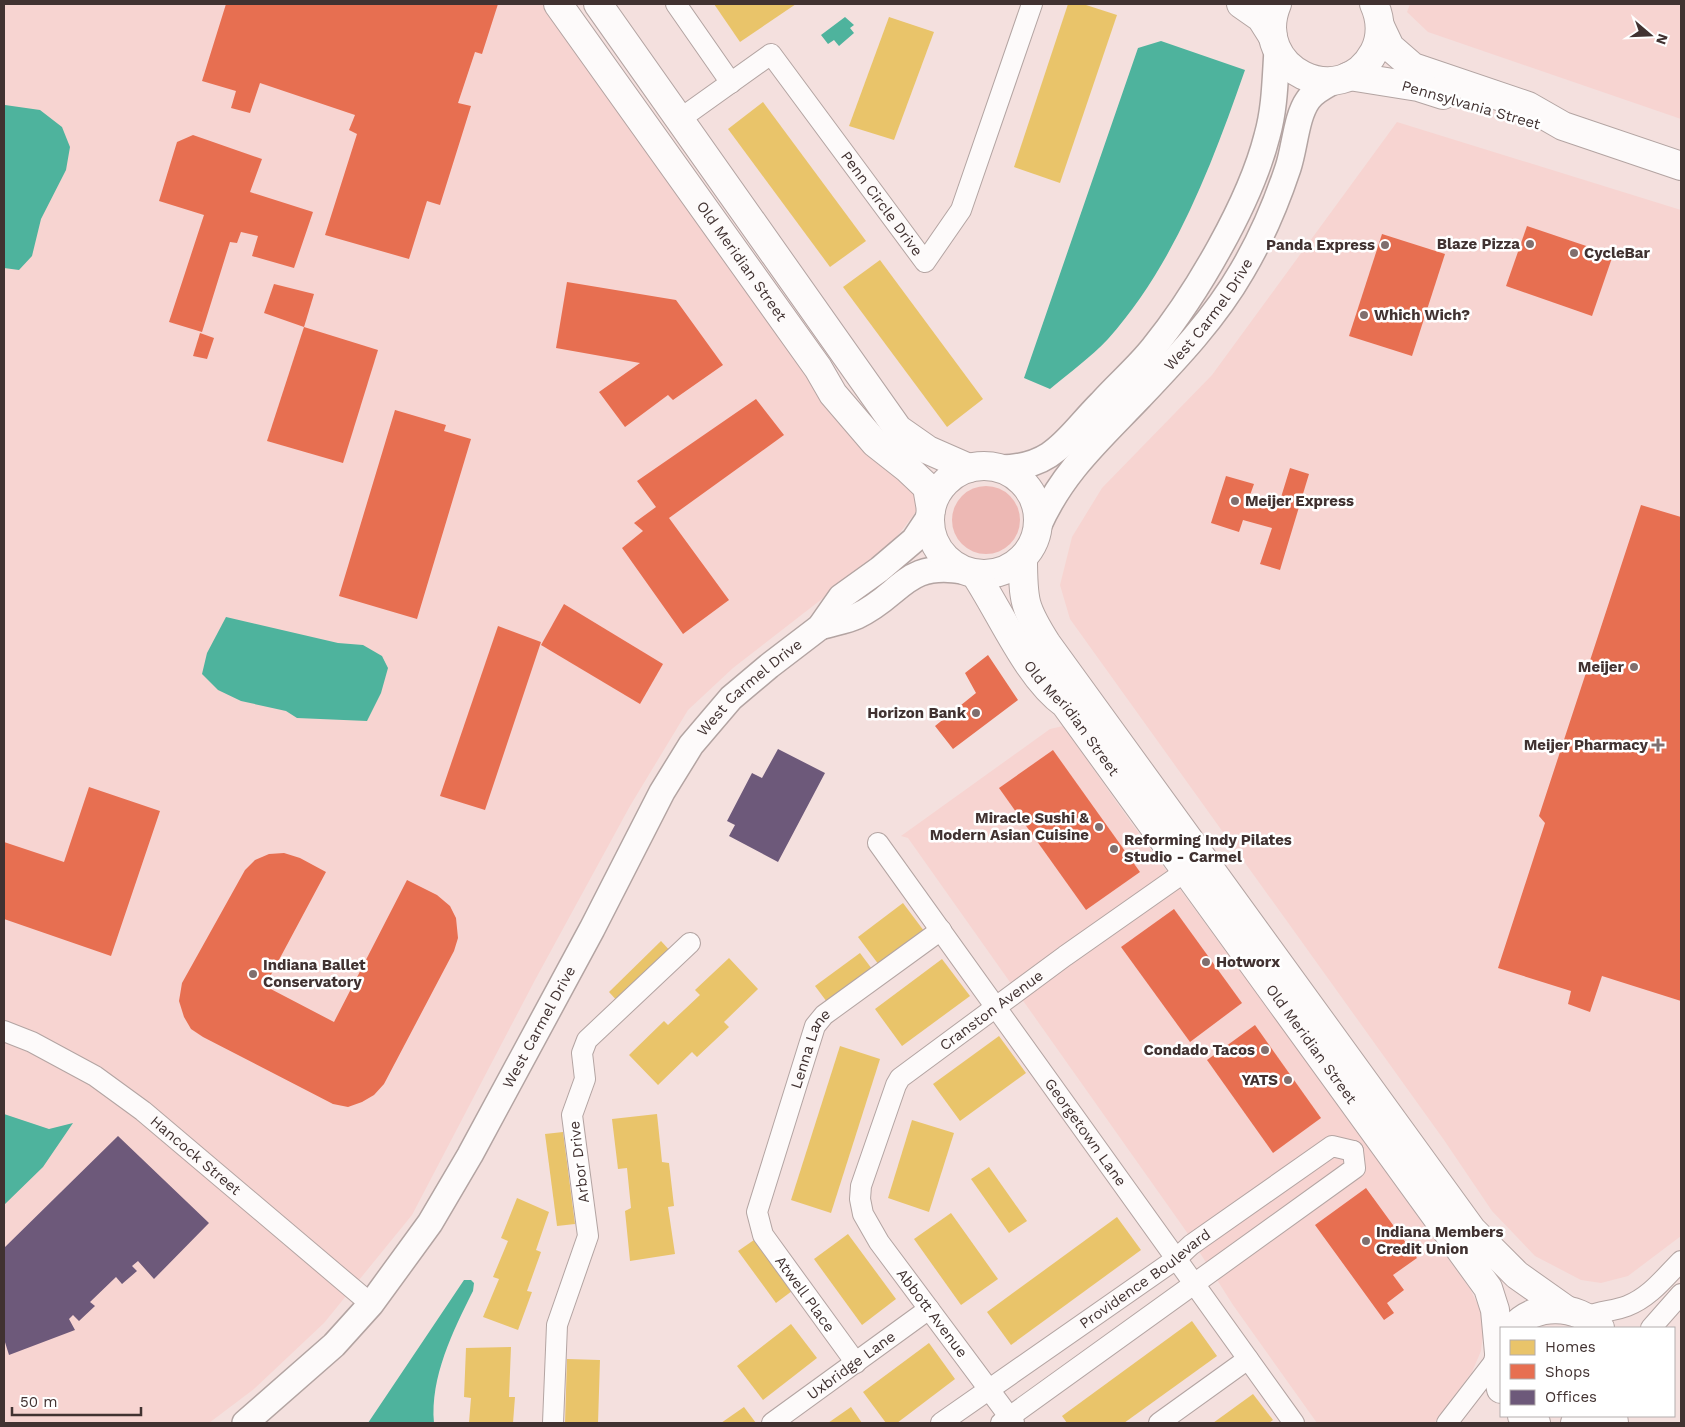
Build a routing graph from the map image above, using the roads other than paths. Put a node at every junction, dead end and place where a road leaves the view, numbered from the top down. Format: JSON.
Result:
{"nodes":[{"id":1,"x":558,"y":4,"type":"edge"},
{"id":2,"x":598,"y":4,"type":"edge"},
{"id":3,"x":676,"y":4,"type":"edge"},
{"id":4,"x":1032,"y":4,"type":"edge"},
{"id":5,"x":1241,"y":4,"type":"edge"},
{"id":6,"x":1277,"y":4,"type":"edge"},
{"id":7,"x":1377,"y":15,"type":"edge"},
{"id":8,"x":1275,"y":43,"type":"junction"},
{"id":9,"x":1343,"y":78,"type":"junction"},
{"id":10,"x":731,"y":83,"type":"junction"},
{"id":11,"x":680,"y":119,"type":"junction"},
{"id":12,"x":1563,"y":126,"type":"junction"},
{"id":13,"x":1681,"y":166,"type":"edge"},
{"id":14,"x":969,"y":468,"type":"junction"},
{"id":15,"x":1001,"y":468,"type":"junction"},
{"id":16,"x":931,"y":514,"type":"junction"},
{"id":17,"x":1038,"y":527,"type":"junction"},
{"id":18,"x":1023,"y":558,"type":"junction"},
{"id":19,"x":969,"y":572,"type":"junction"},
{"id":20,"x":820,"y":627,"type":"junction"},
{"id":21,"x":878,"y":843,"type":"dead end"},
{"id":22,"x":1186,"y":871,"type":"junction"},
{"id":23,"x":941,"y":930,"type":"junction"},
{"id":24,"x":690,"y":943,"type":"dead end"},
{"id":25,"x":997,"y":1006,"type":"junction"},
{"id":26,"x":4,"y":1031,"type":"edge"},
{"id":27,"x":1375,"y":1134,"type":"junction"},
{"id":28,"x":1353,"y":1151,"type":"junction"},
{"id":29,"x":860,"y":1197,"type":"joint"},
{"id":30,"x":758,"y":1223,"type":"joint"},
{"id":31,"x":1176,"y":1259,"type":"junction"},
{"id":32,"x":1681,"y":1262,"type":"edge"},
{"id":33,"x":1194,"y":1285,"type":"junction"},
{"id":34,"x":1681,"y":1294,"type":"edge"},
{"id":35,"x":371,"y":1304,"type":"junction"},
{"id":36,"x":929,"y":1309,"type":"junction"},
{"id":37,"x":1584,"y":1318,"type":"edge"},
{"id":38,"x":1514,"y":1327,"type":"edge"},
{"id":39,"x":1652,"y":1327,"type":"edge"},
{"id":40,"x":1500,"y":1352,"type":"edge"},
{"id":41,"x":1248,"y":1359,"type":"junction"},
{"id":42,"x":856,"y":1363,"type":"junction"},
{"id":43,"x":1500,"y":1385,"type":"edge"},
{"id":44,"x":989,"y":1389,"type":"junction"},
{"id":45,"x":1588,"y":1417,"type":"edge"},
{"id":46,"x":1008,"y":1421,"type":"edge"},
{"id":47,"x":245,"y":1423,"type":"edge"},
{"id":48,"x":552,"y":1423,"type":"edge"},
{"id":49,"x":772,"y":1423,"type":"edge"},
{"id":50,"x":941,"y":1423,"type":"edge"},
{"id":51,"x":1159,"y":1423,"type":"edge"},
{"id":52,"x":1294,"y":1423,"type":"edge"},
{"id":53,"x":1447,"y":1423,"type":"edge"},
{"id":54,"x":1575,"y":1423,"type":"edge"}],
"edges":[{"from":1,"to":16,"type":"main road","name":"Old Meridian Street"},
{"from":2,"to":11,"type":"main road","name":"Old Meridian Street"},
{"from":3,"to":10,"type":"street"},
{"from":4,"to":10,"type":"street","name":"Penn Circle Drive"},
{"from":5,"to":8,"type":"main road"},
{"from":6,"to":8,"type":"main road"},
{"from":7,"to":9,"type":"main road"},
{"from":7,"to":12,"type":"main road","name":"Pennsylvania Street"},
{"from":8,"to":9,"type":"main road","name":"Pennsylvania Street"},
{"from":8,"to":15,"type":"street","name":"West Carmel Drive"},
{"from":9,"to":12,"type":"main road","name":"Pennsylvania Street"},
{"from":9,"to":17,"type":"street","name":"West Carmel Drive"},
{"from":10,"to":11,"type":"street","name":"Penn Circle Drive"},
{"from":11,"to":14,"type":"main road","name":"Old Meridian Street"},
{"from":12,"to":13,"type":"main road","name":"Pennsylvania Street"},
{"from":14,"to":15,"type":"main road"},
{"from":14,"to":16,"type":"main road"},
{"from":15,"to":17,"type":"main road"},
{"from":16,"to":19,"type":"main road"},
{"from":16,"to":20,"type":"street","name":"West Carmel Drive"},
{"from":17,"to":18,"type":"main road"},
{"from":18,"to":19,"type":"main road"},
{"from":18,"to":37,"type":"main road","name":"Old Meridian Street"},
{"from":19,"to":20,"type":"street","name":"West Carmel Drive"},
{"from":19,"to":22,"type":"main road","name":"Old Meridian Street"},
{"from":20,"to":35,"type":"street","name":"West Carmel Drive"},
{"from":21,"to":23,"type":"street","name":"Georgetown Lane"},
{"from":22,"to":25,"type":"street","name":"Cranston Avenue"},
{"from":22,"to":27,"type":"main road","name":"Old Meridian Street"},
{"from":23,"to":25,"type":"street","name":"Georgetown Lane"},
{"from":23,"to":30,"type":"street","name":"Lenna Lane"},
{"from":24,"to":48,"type":"street","name":"Arbor Drive"},
{"from":25,"to":29,"type":"street","name":"Cranston Avenue"},
{"from":25,"to":31,"type":"street","name":"Georgetown Lane"},
{"from":26,"to":35,"type":"street","name":"Hancock Street"},
{"from":27,"to":28,"type":"street"},
{"from":27,"to":40,"type":"main road","name":"Old Meridian Street"},
{"from":28,"to":31,"type":"street","name":"Providence Boulevard"},
{"from":28,"to":33,"type":"street"},
{"from":29,"to":36,"type":"street","name":"Abbott Avenue"},
{"from":30,"to":42,"type":"street","name":"Atwell Place"},
{"from":31,"to":33,"type":"street","name":"Georgetown Lane"},
{"from":31,"to":44,"type":"street","name":"Providence Boulevard"},
{"from":32,"to":37,"type":"street"},
{"from":33,"to":41,"type":"street","name":"Georgetown Lane"},
{"from":33,"to":46,"type":"street"},
{"from":34,"to":39,"type":"street"},
{"from":35,"to":47,"type":"street","name":"West Carmel Drive"},
{"from":36,"to":42,"type":"street","name":"Uxbridge Lane"},
{"from":36,"to":44,"type":"street","name":"Abbott Avenue"},
{"from":37,"to":38,"type":"main road"},
{"from":40,"to":43,"type":"main road","name":"Old Meridian Street"},
{"from":40,"to":53,"type":"street"},
{"from":41,"to":51,"type":"street"},
{"from":41,"to":52,"type":"street","name":"Georgetown Lane"},
{"from":42,"to":49,"type":"street","name":"Uxbridge Lane"},
{"from":44,"to":46,"type":"street","name":"Abbott Avenue"},
{"from":44,"to":50,"type":"street","name":"Providence Boulevard"},
{"from":45,"to":54,"type":"main road"}]}
